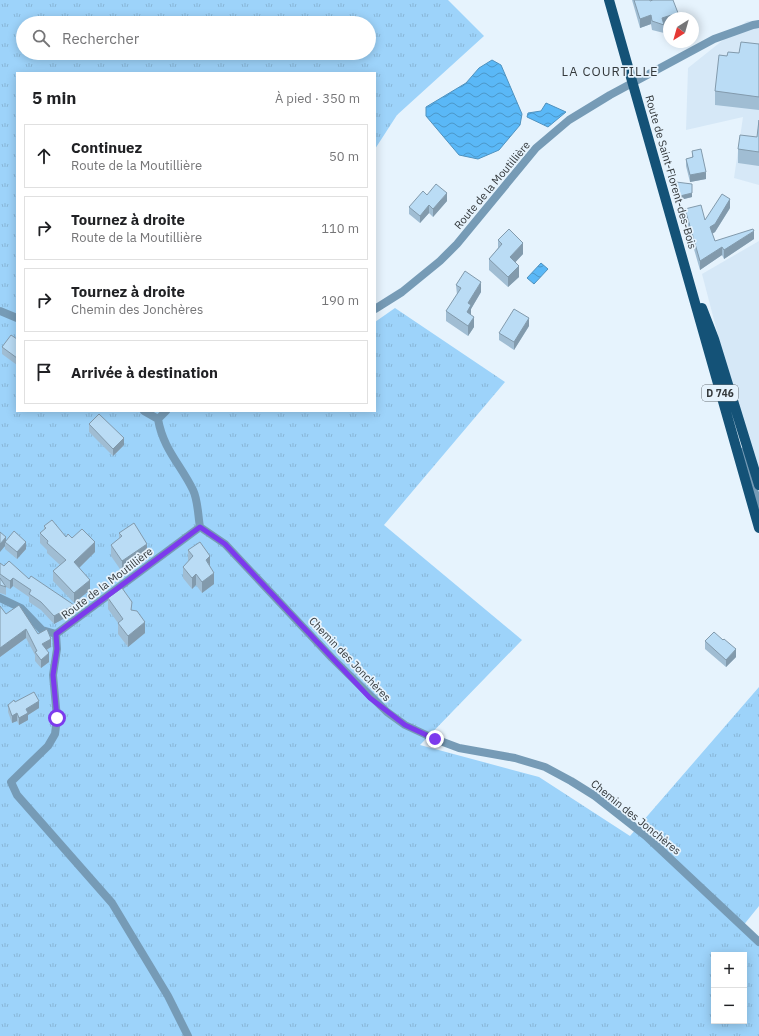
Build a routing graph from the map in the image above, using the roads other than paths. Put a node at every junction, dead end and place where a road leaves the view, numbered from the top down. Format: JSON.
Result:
{"nodes":[{"id":1,"x":609,"y":0,"type":"edge"},
{"id":2,"x":759,"y":24,"type":"edge"},
{"id":3,"x":633,"y":84,"type":"junction"},
{"id":4,"x":684,"y":258,"type":"junction"},
{"id":5,"x":376,"y":308,"type":"edge"},
{"id":6,"x":0,"y":311,"type":"edge"},
{"id":7,"x":16,"y":318,"type":"edge"},
{"id":8,"x":146,"y":412,"type":"edge"},
{"id":9,"x":165,"y":412,"type":"edge"},
{"id":10,"x":158,"y":418,"type":"junction"},
{"id":11,"x":731,"y":431,"type":"junction"},
{"id":12,"x":759,"y":485,"type":"edge"},
{"id":13,"x":759,"y":507,"type":"edge"},
{"id":14,"x":200,"y":527,"type":"junction"},
{"id":15,"x":759,"y":528,"type":"edge"},
{"id":16,"x":0,"y":598,"type":"edge"},
{"id":17,"x":56,"y":634,"type":"junction"},
{"id":18,"x":759,"y":942,"type":"edge"},
{"id":19,"x":188,"y":1036,"type":"edge"}],
"edges":[{"from":1,"to":3,"type":"main road","name":"Route de Saint-Florent-des-Bois","number":"D 746"},
{"from":2,"to":3,"type":"street","name":"Route de la Moutillière"},
{"from":3,"to":4,"type":"main road","name":"Route de Saint-Florent-des-Bois","number":"D 746"},
{"from":3,"to":5,"type":"street","name":"Route de la Moutillière"},
{"from":4,"to":11,"type":"main road","name":"Route de Saint-Florent-des-Bois","number":"D 746"},
{"from":4,"to":12,"type":"main road","name":"Route de Saint-Florent-des-Bois","number":"D 746"},
{"from":6,"to":7,"type":"street"},
{"from":8,"to":10,"type":"street"},
{"from":9,"to":10,"type":"street"},
{"from":10,"to":14,"type":"street"},
{"from":11,"to":13,"type":"street"},
{"from":11,"to":15,"type":"main road","name":"Route de Saint-Florent-des-Bois","number":"D 746"},
{"from":14,"to":17,"type":"street","name":"Route de la Moutillière"},
{"from":14,"to":18,"type":"street","name":"Chemin des Jonchères"},
{"from":16,"to":17,"type":"street"},
{"from":17,"to":19,"type":"street","name":"Route de la Moutillière"}]}
